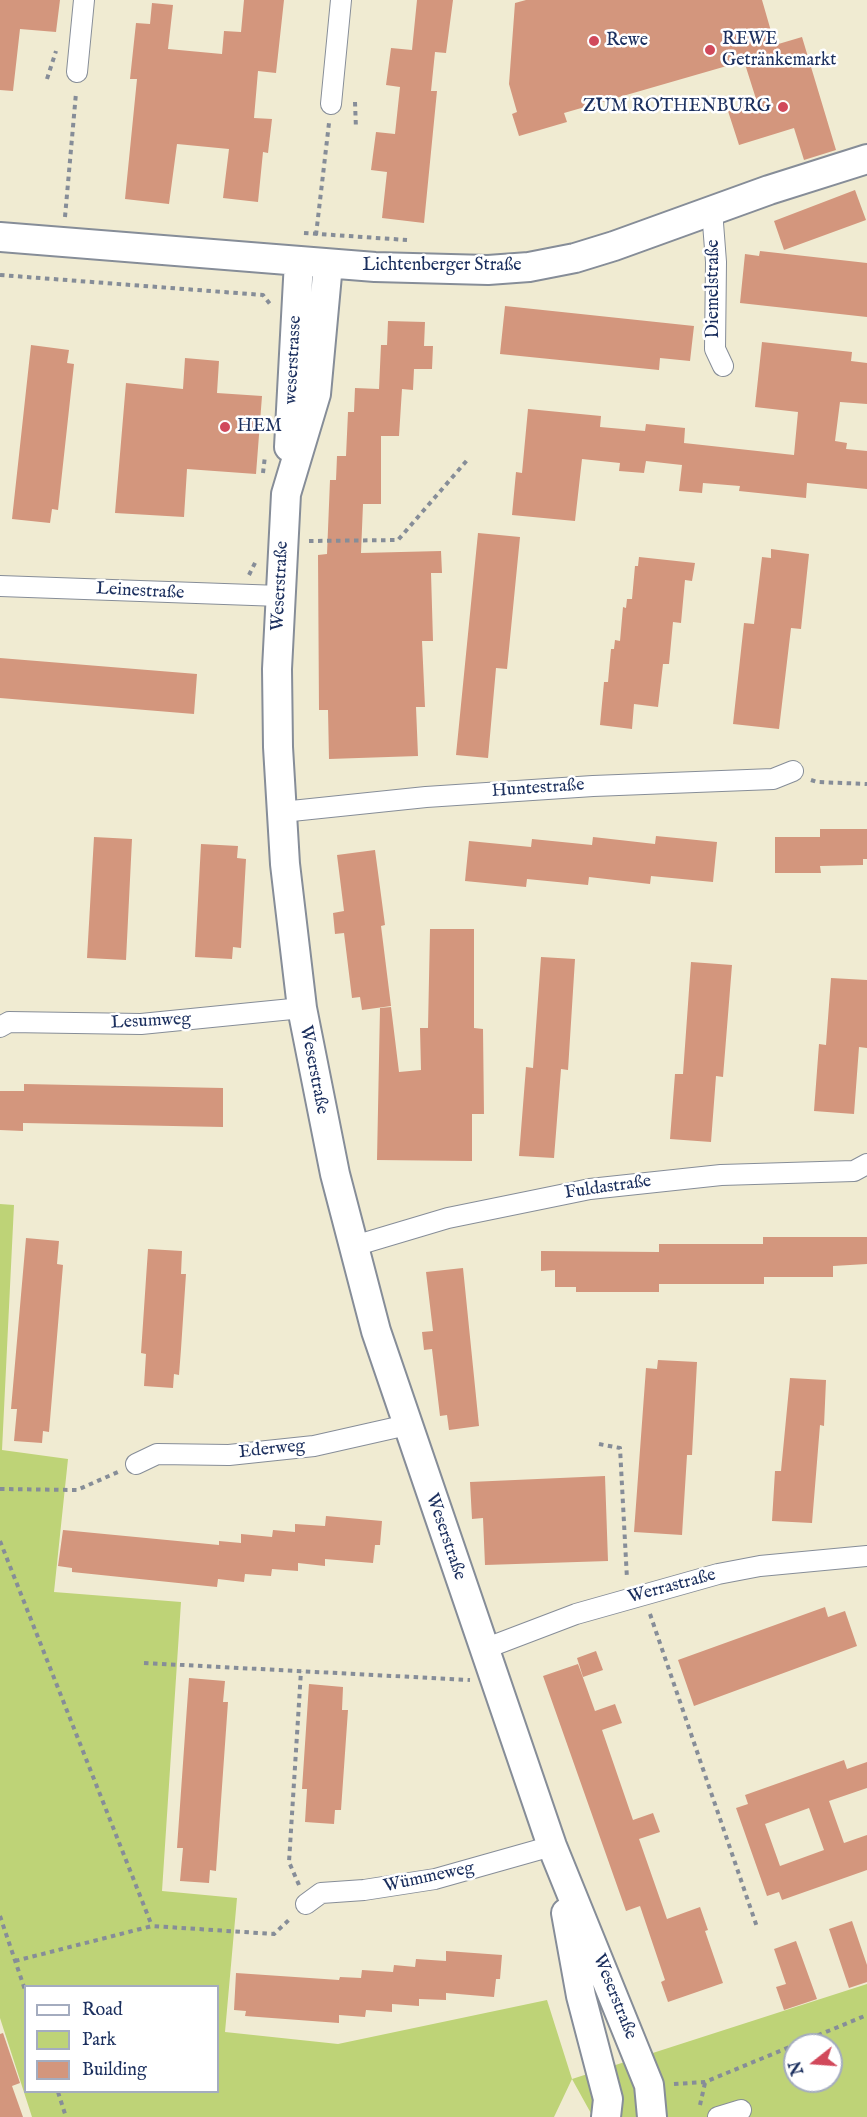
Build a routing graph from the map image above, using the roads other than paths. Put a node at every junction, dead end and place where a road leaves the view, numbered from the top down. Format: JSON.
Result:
{"nodes":[{"id":1,"x":84,"y":0,"type":"edge"},
{"id":2,"x":341,"y":0,"type":"edge"},
{"id":3,"x":77,"y":72,"type":"road end"},
{"id":4,"x":331,"y":104,"type":"road end"},
{"id":5,"x":867,"y":159,"type":"edge"},
{"id":6,"x":712,"y":210,"type":"junction"},
{"id":7,"x":0,"y":237,"type":"edge"},
{"id":8,"x":313,"y":263,"type":"junction"},
{"id":9,"x":723,"y":366,"type":"dead end"},
{"id":10,"x":286,"y":494,"type":"joint"},
{"id":11,"x":0,"y":586,"type":"edge"},
{"id":12,"x":280,"y":596,"type":"junction"},
{"id":13,"x":793,"y":771,"type":"road end"},
{"id":14,"x":282,"y":812,"type":"junction"},
{"id":15,"x":302,"y":1008,"type":"junction"},
{"id":16,"x":0,"y":1027,"type":"edge"},
{"id":17,"x":867,"y":1164,"type":"edge"},
{"id":18,"x":354,"y":1246,"type":"junction"},
{"id":19,"x":407,"y":1425,"type":"junction"},
{"id":20,"x":136,"y":1464,"type":"road end"},
{"id":21,"x":867,"y":1556,"type":"edge"},
{"id":22,"x":484,"y":1649,"type":"junction"},
{"id":23,"x":552,"y":1846,"type":"junction"},
{"id":24,"x":306,"y":1904,"type":"road end"},
{"id":25,"x":741,"y":2110,"type":"dead end"},
{"id":26,"x":606,"y":2117,"type":"edge"},
{"id":27,"x":652,"y":2117,"type":"edge"},
{"id":28,"x":718,"y":2117,"type":"edge"}],
"edges":[{"from":1,"to":3,"type":"street"},
{"from":2,"to":4,"type":"street"},
{"from":5,"to":6,"type":"street","name":"Lichtenberger Straße"},
{"from":6,"to":8,"type":"street","name":"Lichtenberger Straße"},
{"from":6,"to":9,"type":"street","name":"Diemelstraße"},
{"from":7,"to":8,"type":"street","name":"Lichtenberger Straße"},
{"from":8,"to":10,"type":"street","name":"weserstrasse"},
{"from":10,"to":12,"type":"street","name":"Weserstraße"},
{"from":11,"to":12,"type":"street","name":"Leinestraße"},
{"from":12,"to":14,"type":"street","name":"Weserstraße"},
{"from":13,"to":14,"type":"street","name":"Huntestraße"},
{"from":14,"to":15,"type":"street","name":"Weserstraße"},
{"from":15,"to":16,"type":"street","name":"Lesumweg"},
{"from":15,"to":18,"type":"street","name":"Weserstraße"},
{"from":17,"to":18,"type":"street","name":"Fuldastraße"},
{"from":18,"to":19,"type":"street","name":"Weserstraße"},
{"from":19,"to":20,"type":"street","name":"Ederweg"},
{"from":19,"to":22,"type":"street","name":"Weserstraße"},
{"from":21,"to":22,"type":"street","name":"Werrastraße"},
{"from":22,"to":23,"type":"street","name":"Weserstraße"},
{"from":23,"to":24,"type":"street","name":"Wümmeweg"},
{"from":23,"to":26,"type":"street","name":"Weserstraße"},
{"from":23,"to":27,"type":"street","name":"Weserstraße"},
{"from":25,"to":28,"type":"street"}]}
